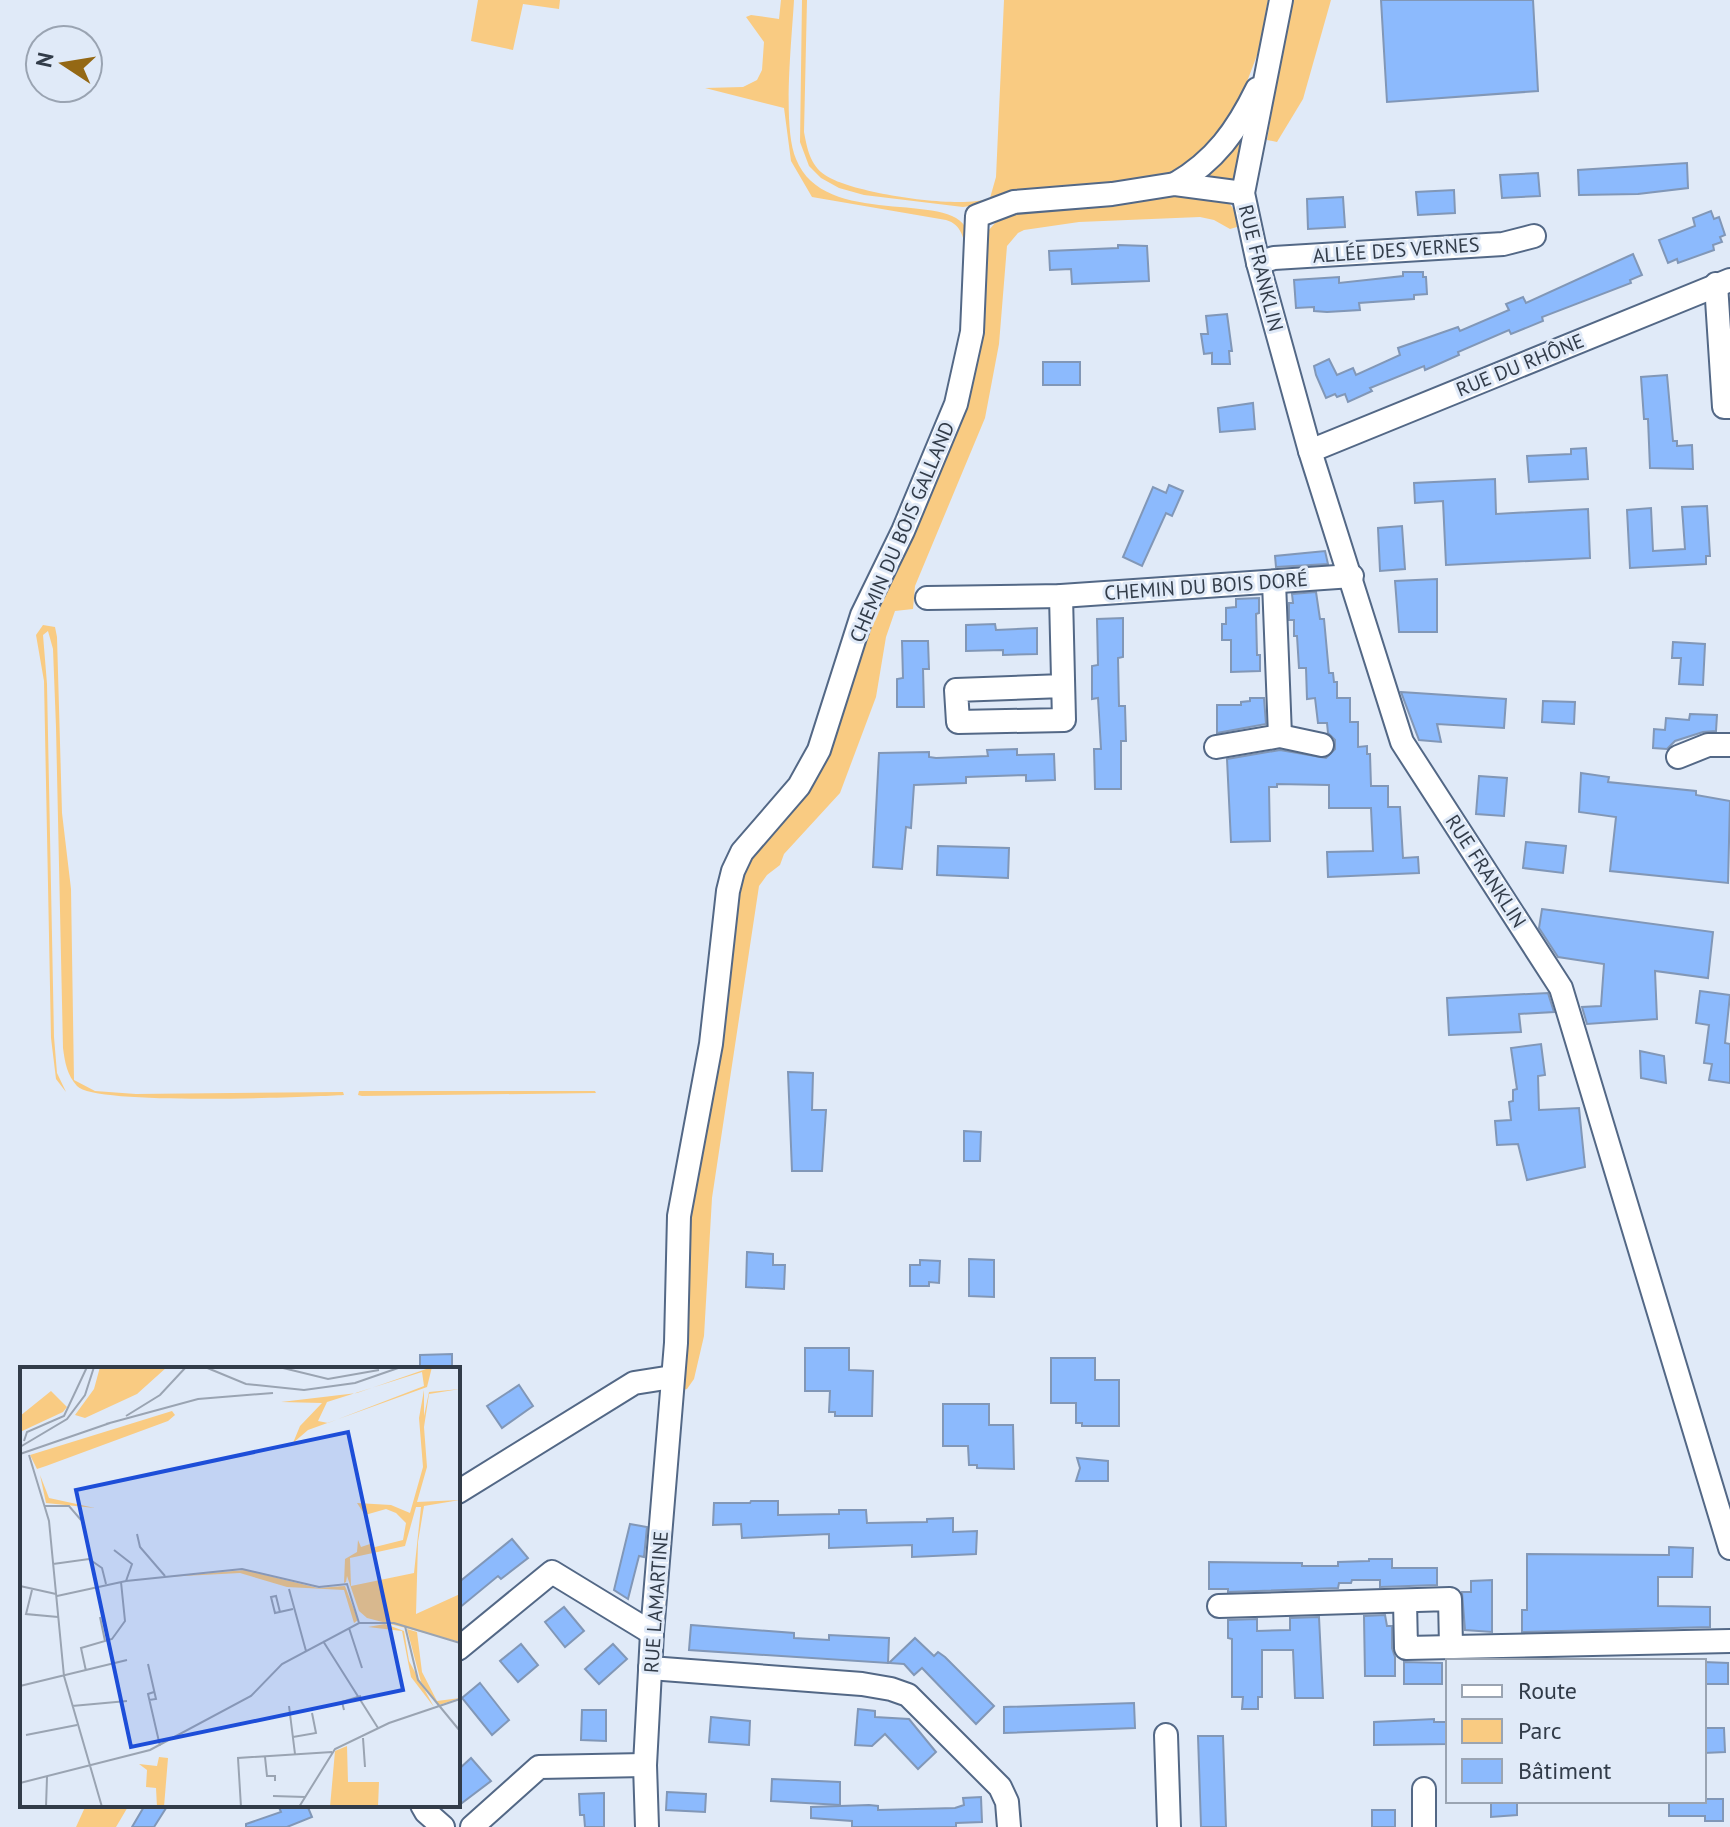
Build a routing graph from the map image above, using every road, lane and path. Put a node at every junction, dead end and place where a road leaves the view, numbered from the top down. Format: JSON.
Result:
{"nodes":[{"id":1,"x":1281,"y":0,"type":"edge"},
{"id":2,"x":1265,"y":73,"type":"junction"},
{"id":3,"x":1175,"y":184,"type":"junction"},
{"id":4,"x":1243,"y":193,"type":"junction"},
{"id":5,"x":1534,"y":236,"type":"dead end"},
{"id":6,"x":1258,"y":263,"type":"junction"},
{"id":7,"x":1723,"y":282,"type":"edge"},
{"id":8,"x":1730,"y":407,"type":"edge"},
{"id":9,"x":1310,"y":451,"type":"junction"},
{"id":10,"x":1352,"y":576,"type":"junction"},
{"id":11,"x":1274,"y":582,"type":"junction"},
{"id":12,"x":1061,"y":596,"type":"junction"},
{"id":13,"x":927,"y":598,"type":"dead end"},
{"id":14,"x":1063,"y":686,"type":"junction"},
{"id":15,"x":1280,"y":736,"type":"junction"},
{"id":16,"x":1322,"y":745,"type":"dead end"},
{"id":17,"x":1730,"y":745,"type":"edge"},
{"id":18,"x":1216,"y":747,"type":"dead end"},
{"id":19,"x":1678,"y":757,"type":"dead end"},
{"id":20,"x":672,"y":1377,"type":"junction"},
{"id":21,"x":460,"y":1491,"type":"edge"},
{"id":22,"x":1730,"y":1548,"type":"edge"},
{"id":23,"x":1405,"y":1601,"type":"junction"},
{"id":24,"x":1219,"y":1606,"type":"dead end"},
{"id":25,"x":652,"y":1633,"type":"junction"},
{"id":26,"x":1730,"y":1641,"type":"edge"},
{"id":27,"x":1451,"y":1646,"type":"junction"},
{"id":28,"x":460,"y":1647,"type":"edge"},
{"id":29,"x":650,"y":1668,"type":"junction"},
{"id":30,"x":1166,"y":1735,"type":"dead end"},
{"id":31,"x":645,"y":1765,"type":"junction"},
{"id":32,"x":1424,"y":1789,"type":"dead end"},
{"id":33,"x":424,"y":1807,"type":"edge"},
{"id":34,"x":443,"y":1827,"type":"edge"},
{"id":35,"x":472,"y":1827,"type":"edge"},
{"id":36,"x":647,"y":1827,"type":"edge"},
{"id":37,"x":1009,"y":1827,"type":"edge"},
{"id":38,"x":1169,"y":1827,"type":"edge"},
{"id":39,"x":1424,"y":1827,"type":"edge"}],
"edges":[{"from":1,"to":2,"type":"street"},
{"from":2,"to":3,"type":"street"},
{"from":2,"to":4,"type":"street"},
{"from":3,"to":4,"type":"street","name":"CHEMIN DU BOIS GALLAND"},
{"from":3,"to":20,"type":"street","name":"CHEMIN DU BOIS GALLAND"},
{"from":4,"to":6,"type":"street","name":"RUE FRANKLIN"},
{"from":5,"to":6,"type":"street","name":"ALLÉE DES VERNES"},
{"from":6,"to":9,"type":"street","name":"RUE FRANKLIN"},
{"from":7,"to":8,"type":"street"},
{"from":7,"to":9,"type":"street","name":"RUE DU RHÔNE"},
{"from":9,"to":10,"type":"street","name":"RUE FRANKLIN"},
{"from":10,"to":11,"type":"street","name":"CHEMIN DU BOIS DORÉ"},
{"from":10,"to":22,"type":"street","name":"RUE FRANKLIN"},
{"from":11,"to":12,"type":"street","name":"CHEMIN DU BOIS DORÉ"},
{"from":11,"to":15,"type":"street"},
{"from":12,"to":13,"type":"street","name":"CHEMIN DU BOIS DORÉ"},
{"from":12,"to":14,"type":"street"},
{"from":14,"to":14,"type":"street"},
{"from":15,"to":16,"type":"street"},
{"from":15,"to":18,"type":"street"},
{"from":17,"to":19,"type":"street"},
{"from":20,"to":21,"type":"street"},
{"from":20,"to":25,"type":"street","name":"RUE LAMARTINE"},
{"from":23,"to":24,"type":"street"},
{"from":23,"to":27,"type":"street"},
{"from":23,"to":27,"type":"street"},
{"from":25,"to":28,"type":"street"},
{"from":25,"to":29,"type":"street","name":"RUE LAMARTINE"},
{"from":26,"to":27,"type":"street"},
{"from":29,"to":31,"type":"street","name":"RUE LAMARTINE"},
{"from":29,"to":37,"type":"street"},
{"from":30,"to":38,"type":"street"},
{"from":31,"to":35,"type":"street"},
{"from":31,"to":36,"type":"street","name":"RUE LAMARTINE"},
{"from":32,"to":39,"type":"street"},
{"from":33,"to":34,"type":"street"}]}
